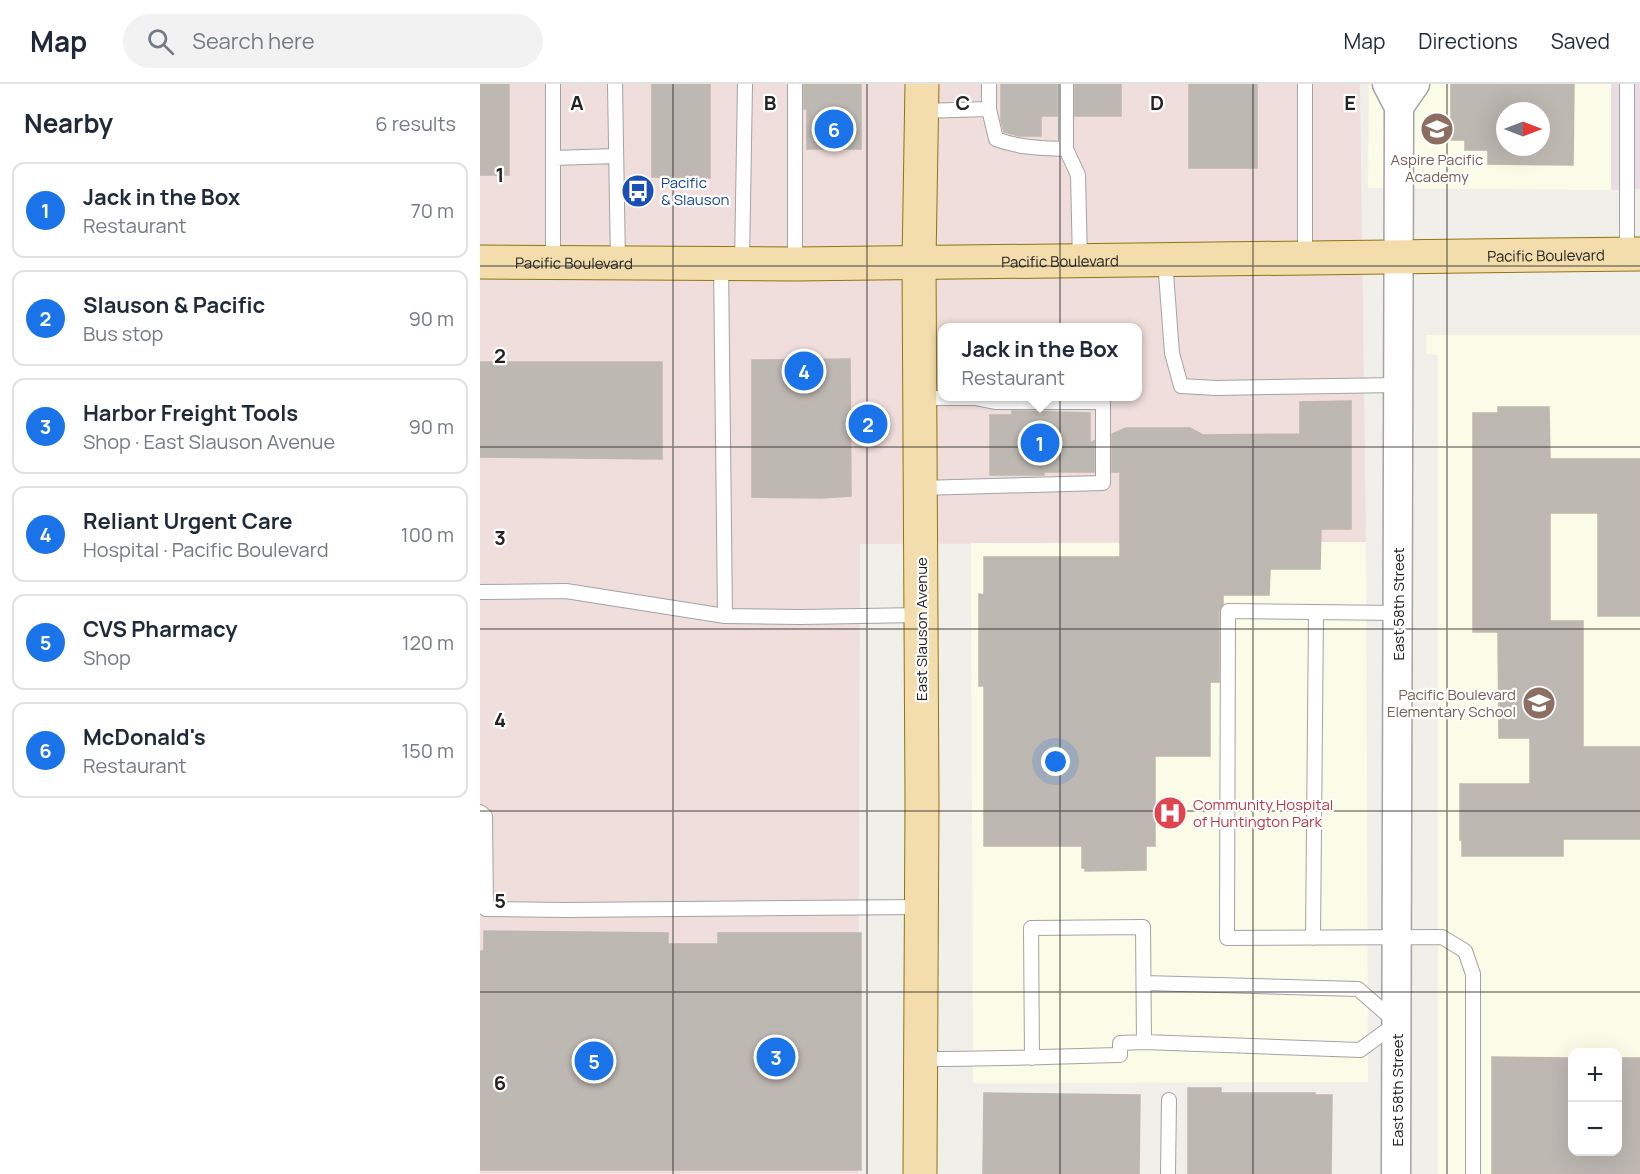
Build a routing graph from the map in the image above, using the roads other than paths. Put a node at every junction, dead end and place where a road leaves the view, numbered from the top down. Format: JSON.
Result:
{"nodes":[{"id":1,"x":553,"y":84,"type":"edge"},
{"id":2,"x":615,"y":84,"type":"edge"},
{"id":3,"x":746,"y":84,"type":"edge"},
{"id":4,"x":795,"y":84,"type":"edge"},
{"id":5,"x":989,"y":84,"type":"edge"},
{"id":6,"x":1066,"y":84,"type":"edge"},
{"id":7,"x":1305,"y":84,"type":"edge"},
{"id":8,"x":1627,"y":84,"type":"edge"},
{"id":9,"x":1400,"y":92,"type":"edge"},
{"id":10,"x":921,"y":98,"type":"edge"},
{"id":11,"x":989,"y":109,"type":"junction"},
{"id":12,"x":1066,"y":149,"type":"junction"},
{"id":13,"x":616,"y":156,"type":"junction"},
{"id":14,"x":553,"y":158,"type":"junction"},
{"id":15,"x":1633,"y":254,"type":"edge"},
{"id":16,"x":1399,"y":257,"type":"junction"},
{"id":17,"x":1305,"y":258,"type":"junction"},
{"id":18,"x":1165,"y":260,"type":"junction"},
{"id":19,"x":1080,"y":261,"type":"junction"},
{"id":20,"x":480,"y":262,"type":"edge"},
{"id":21,"x":553,"y":262,"type":"junction"},
{"id":22,"x":919,"y":262,"type":"junction"},
{"id":23,"x":618,"y":263,"type":"junction"},
{"id":24,"x":732,"y":263,"type":"junction"},
{"id":25,"x":795,"y":264,"type":"junction"},
{"id":26,"x":1399,"y":385,"type":"junction"},
{"id":27,"x":921,"y":398,"type":"junction"},
{"id":28,"x":938,"y":398,"type":"edge"},
{"id":29,"x":990,"y":401,"type":"edge"},
{"id":30,"x":1030,"y":401,"type":"edge"},
{"id":31,"x":1103,"y":401,"type":"edge"},
{"id":32,"x":920,"y":488,"type":"junction"},
{"id":33,"x":480,"y":592,"type":"edge"},
{"id":34,"x":1316,"y":613,"type":"junction"},
{"id":35,"x":1398,"y":614,"type":"junction"},
{"id":36,"x":921,"y":615,"type":"junction"},
{"id":37,"x":725,"y":616,"type":"junction"},
{"id":38,"x":480,"y":812,"type":"edge"},
{"id":39,"x":922,"y":907,"type":"junction"},
{"id":40,"x":1313,"y":938,"type":"junction"},
{"id":41,"x":1398,"y":938,"type":"junction"},
{"id":42,"x":1144,"y":983,"type":"junction"},
{"id":43,"x":1397,"y":1023,"type":"junction"},
{"id":44,"x":1144,"y":1042,"type":"junction"},
{"id":45,"x":1032,"y":1058,"type":"junction"},
{"id":46,"x":921,"y":1059,"type":"junction"},
{"id":47,"x":1169,"y":1100,"type":"dead end"},
{"id":48,"x":920,"y":1174,"type":"edge"},
{"id":49,"x":1168,"y":1174,"type":"edge"},
{"id":50,"x":1396,"y":1174,"type":"edge"},
{"id":51,"x":1473,"y":1174,"type":"edge"}],
"edges":[{"from":1,"to":14,"type":"lane"},
{"from":2,"to":13,"type":"lane"},
{"from":3,"to":24,"type":"lane"},
{"from":4,"to":25,"type":"lane"},
{"from":5,"to":11,"type":"lane"},
{"from":6,"to":12,"type":"lane"},
{"from":7,"to":17,"type":"lane"},
{"from":8,"to":15,"type":"lane"},
{"from":9,"to":16,"type":"street","name":"East 58th Street"},
{"from":10,"to":11,"type":"lane"},
{"from":10,"to":22,"type":"main road","name":"East Slauson Avenue"},
{"from":11,"to":12,"type":"lane"},
{"from":12,"to":19,"type":"lane"},
{"from":13,"to":14,"type":"lane"},
{"from":13,"to":23,"type":"lane"},
{"from":14,"to":21,"type":"lane"},
{"from":15,"to":16,"type":"main road","name":"Pacific Boulevard"},
{"from":16,"to":17,"type":"main road","name":"Pacific Boulevard"},
{"from":16,"to":26,"type":"street","name":"East 58th Street"},
{"from":17,"to":18,"type":"main road","name":"Pacific Boulevard"},
{"from":18,"to":19,"type":"main road","name":"Pacific Boulevard"},
{"from":18,"to":26,"type":"lane"},
{"from":19,"to":22,"type":"main road","name":"Pacific Boulevard"},
{"from":20,"to":21,"type":"main road","name":"Pacific Boulevard"},
{"from":21,"to":23,"type":"main road","name":"Pacific Boulevard"},
{"from":22,"to":25,"type":"main road","name":"Pacific Boulevard"},
{"from":22,"to":27,"type":"main road","name":"East Slauson Avenue"},
{"from":23,"to":24,"type":"main road","name":"Pacific Boulevard"},
{"from":24,"to":25,"type":"main road","name":"Pacific Boulevard"},
{"from":24,"to":37,"type":"lane"},
{"from":26,"to":35,"type":"street","name":"East 58th Street"},
{"from":27,"to":28,"type":"lane"},
{"from":27,"to":32,"type":"main road","name":"East Slauson Avenue"},
{"from":29,"to":30,"type":"lane"},
{"from":31,"to":32,"type":"lane"},
{"from":32,"to":36,"type":"main road","name":"East Slauson Avenue"},
{"from":33,"to":37,"type":"lane"},
{"from":34,"to":35,"type":"lane"},
{"from":34,"to":40,"type":"lane"},
{"from":34,"to":40,"type":"lane"},
{"from":35,"to":41,"type":"street","name":"East 58th Street"},
{"from":36,"to":37,"type":"lane"},
{"from":36,"to":39,"type":"main road","name":"East Slauson Avenue"},
{"from":38,"to":39,"type":"lane"},
{"from":39,"to":46,"type":"main road","name":"East Slauson Avenue"},
{"from":40,"to":41,"type":"lane"},
{"from":41,"to":43,"type":"street","name":"East 58th Street"},
{"from":41,"to":51,"type":"lane"},
{"from":42,"to":43,"type":"lane"},
{"from":42,"to":44,"type":"lane"},
{"from":42,"to":45,"type":"lane"},
{"from":43,"to":44,"type":"lane"},
{"from":43,"to":50,"type":"street","name":"East 58th Street"},
{"from":44,"to":45,"type":"lane"},
{"from":45,"to":46,"type":"lane"},
{"from":46,"to":48,"type":"main road","name":"East Slauson Avenue"},
{"from":47,"to":49,"type":"lane"}]}
